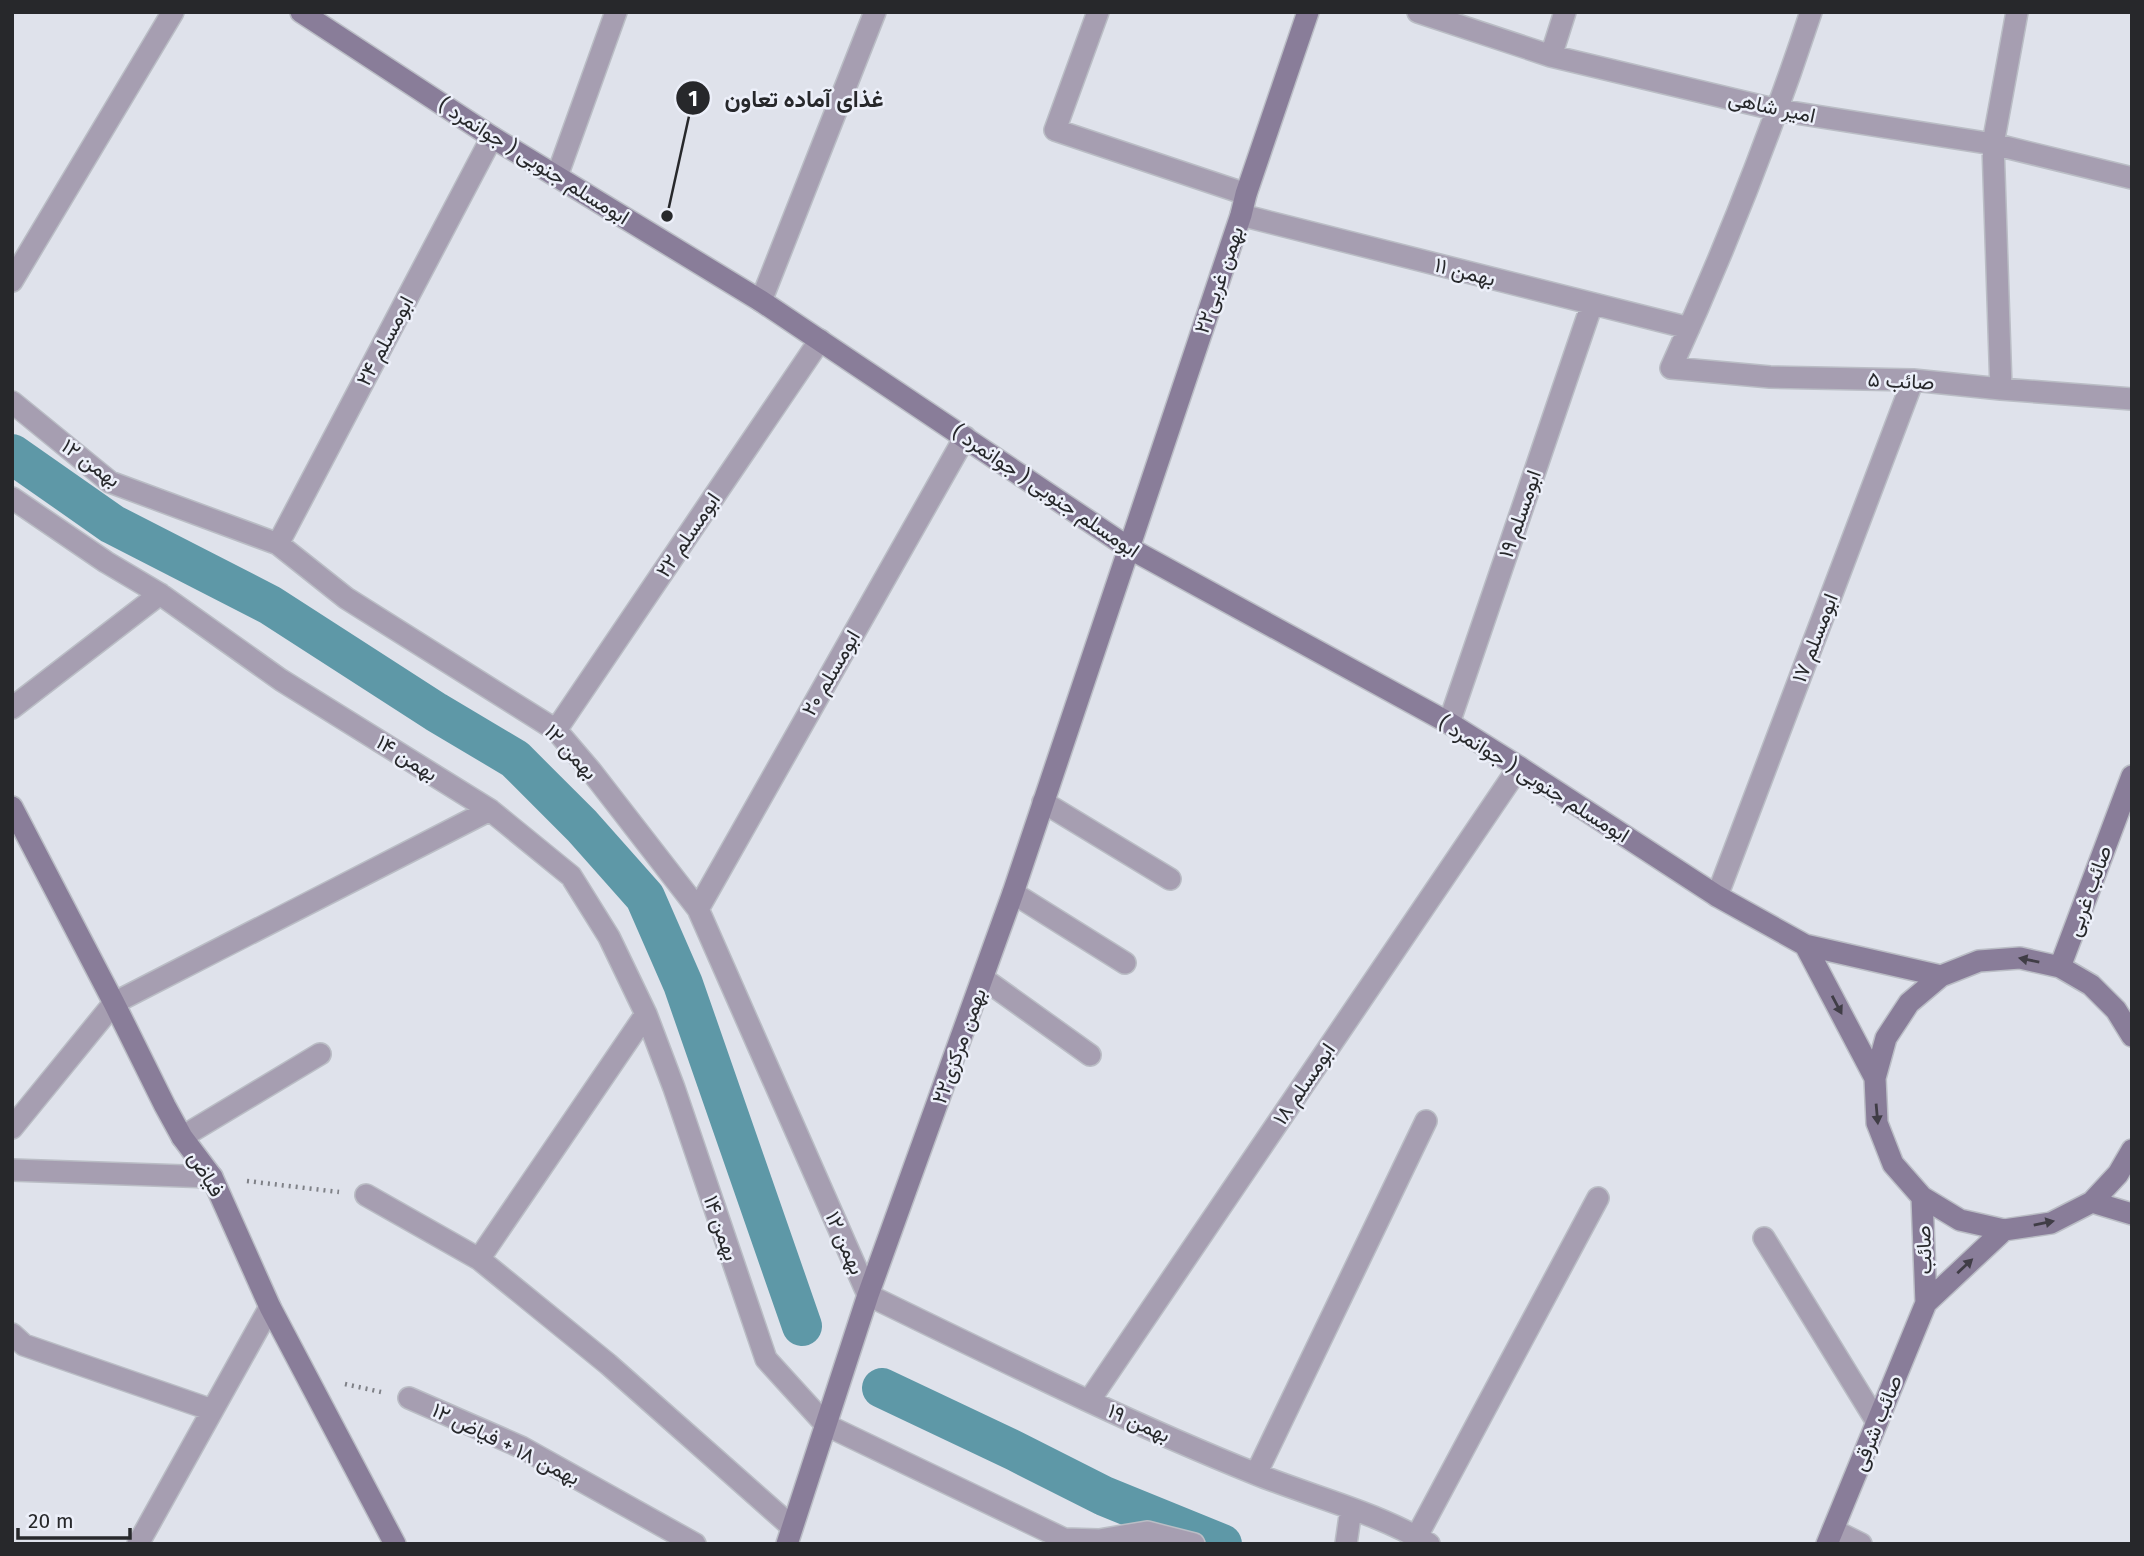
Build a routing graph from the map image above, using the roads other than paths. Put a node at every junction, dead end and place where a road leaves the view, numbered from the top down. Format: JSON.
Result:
{"nodes":[{"id":1,"x":173,"y":12,"type":"edge"},
{"id":2,"x":616,"y":12,"type":"edge"},
{"id":3,"x":875,"y":12,"type":"edge"},
{"id":4,"x":1098,"y":12,"type":"edge"},
{"id":5,"x":1308,"y":12,"type":"edge"},
{"id":6,"x":1418,"y":12,"type":"edge"},
{"id":7,"x":1565,"y":12,"type":"edge"},
{"id":8,"x":1811,"y":12,"type":"edge"},
{"id":9,"x":2017,"y":12,"type":"edge"},
{"id":10,"x":309,"y":15,"type":"edge"},
{"id":11,"x":1551,"y":56,"type":"junction"},
{"id":12,"x":1778,"y":110,"type":"junction"},
{"id":13,"x":492,"y":137,"type":"junction"},
{"id":14,"x":1993,"y":145,"type":"junction"},
{"id":15,"x":556,"y":176,"type":"junction"},
{"id":16,"x":2132,"y":178,"type":"edge"},
{"id":17,"x":1246,"y":194,"type":"junction"},
{"id":18,"x":1241,"y":215,"type":"junction"},
{"id":19,"x":12,"y":281,"type":"edge"},
{"id":20,"x":761,"y":301,"type":"junction"},
{"id":21,"x":1592,"y":304,"type":"junction"},
{"id":22,"x":1689,"y":328,"type":"junction"},
{"id":23,"x":820,"y":340,"type":"junction"},
{"id":24,"x":1913,"y":380,"type":"junction"},
{"id":25,"x":2001,"y":390,"type":"junction"},
{"id":26,"x":2132,"y":399,"type":"edge"},
{"id":27,"x":12,"y":402,"type":"edge"},
{"id":28,"x":965,"y":437,"type":"junction"},
{"id":29,"x":12,"y":498,"type":"edge"},
{"id":30,"x":278,"y":544,"type":"junction"},
{"id":31,"x":1129,"y":548,"type":"junction"},
{"id":32,"x":160,"y":594,"type":"junction"},
{"id":33,"x":12,"y":708,"type":"edge"},
{"id":34,"x":1448,"y":723,"type":"junction"},
{"id":35,"x":556,"y":730,"type":"junction"},
{"id":36,"x":1519,"y":767,"type":"junction"},
{"id":37,"x":2132,"y":776,"type":"edge"},
{"id":38,"x":1043,"y":802,"type":"junction"},
{"id":39,"x":12,"y":807,"type":"edge"},
{"id":40,"x":490,"y":810,"type":"junction"},
{"id":41,"x":1170,"y":879,"type":"dead end"},
{"id":42,"x":1013,"y":894,"type":"junction"},
{"id":43,"x":1717,"y":896,"type":"junction"},
{"id":44,"x":698,"y":909,"type":"junction"},
{"id":45,"x":1805,"y":945,"type":"junction"},
{"id":46,"x":1125,"y":963,"type":"dead end"},
{"id":47,"x":2060,"y":967,"type":"junction"},
{"id":48,"x":1941,"y":976,"type":"junction"},
{"id":49,"x":984,"y":979,"type":"junction"},
{"id":50,"x":114,"y":1003,"type":"junction"},
{"id":51,"x":646,"y":1014,"type":"junction"},
{"id":52,"x":2132,"y":1036,"type":"edge"},
{"id":53,"x":320,"y":1054,"type":"dead end"},
{"id":54,"x":1090,"y":1055,"type":"dead end"},
{"id":55,"x":1875,"y":1078,"type":"junction"},
{"id":56,"x":1426,"y":1121,"type":"dead end"},
{"id":57,"x":12,"y":1128,"type":"edge"},
{"id":58,"x":182,"y":1137,"type":"junction"},
{"id":59,"x":2132,"y":1150,"type":"edge"},
{"id":60,"x":12,"y":1170,"type":"edge"},
{"id":61,"x":212,"y":1177,"type":"junction"},
{"id":62,"x":366,"y":1195,"type":"road end"},
{"id":63,"x":1922,"y":1197,"type":"junction"},
{"id":64,"x":1598,"y":1198,"type":"dead end"},
{"id":65,"x":2092,"y":1202,"type":"junction"},
{"id":66,"x":2132,"y":1214,"type":"edge"},
{"id":67,"x":2004,"y":1230,"type":"junction"},
{"id":68,"x":1764,"y":1238,"type":"dead end"},
{"id":69,"x":480,"y":1259,"type":"junction"},
{"id":70,"x":868,"y":1295,"type":"junction"},
{"id":71,"x":1926,"y":1303,"type":"junction"},
{"id":72,"x":270,"y":1307,"type":"junction"},
{"id":73,"x":12,"y":1334,"type":"edge"},
{"id":74,"x":409,"y":1398,"type":"road end"},
{"id":75,"x":1089,"y":1401,"type":"junction"},
{"id":76,"x":212,"y":1410,"type":"junction"},
{"id":77,"x":1877,"y":1422,"type":"junction"},
{"id":78,"x":826,"y":1425,"type":"junction"},
{"id":79,"x":1256,"y":1475,"type":"junction"},
{"id":80,"x":1351,"y":1509,"type":"junction"},
{"id":81,"x":789,"y":1535,"type":"edge"},
{"id":82,"x":1830,"y":1537,"type":"edge"},
{"id":83,"x":1423,"y":1540,"type":"edge"},
{"id":84,"x":138,"y":1544,"type":"edge"},
{"id":85,"x":395,"y":1544,"type":"edge"},
{"id":86,"x":695,"y":1544,"type":"edge"},
{"id":87,"x":1195,"y":1544,"type":"edge"},
{"id":88,"x":1346,"y":1544,"type":"edge"},
{"id":89,"x":1861,"y":1544,"type":"edge"}],
"edges":[{"from":1,"to":19,"type":"street"},
{"from":2,"to":15,"type":"street"},
{"from":3,"to":20,"type":"street"},
{"from":4,"to":17,"type":"street"},
{"from":5,"to":17,"type":"street","name":"۲۲بهمن غربی"},
{"from":6,"to":11,"type":"street","name":"امیر شاهی"},
{"from":7,"to":11,"type":"street"},
{"from":8,"to":12,"type":"street"},
{"from":9,"to":14,"type":"street"},
{"from":10,"to":13,"type":"street","name":"ابومسلم جنوبی ( جوانمرد )"},
{"from":11,"to":12,"type":"street","name":"امیر شاهی"},
{"from":12,"to":14,"type":"street","name":"امیر شاهی"},
{"from":12,"to":22,"type":"street"},
{"from":13,"to":15,"type":"street","name":"ابومسلم جنوبی ( جوانمرد )"},
{"from":13,"to":30,"type":"street","name":"ابومسلم ۲۴"},
{"from":14,"to":16,"type":"street","name":"امیر شاهی"},
{"from":14,"to":25,"type":"street"},
{"from":15,"to":20,"type":"street","name":"ابومسلم جنوبی ( جوانمرد )"},
{"from":17,"to":18,"type":"street","name":"۲۲بهمن غربی"},
{"from":18,"to":21,"type":"street","name":"بهمن ۱۱"},
{"from":18,"to":31,"type":"street","name":"۲۲بهمن غربی"},
{"from":20,"to":23,"type":"street","name":"ابومسلم جنوبی ( جوانمرد )"},
{"from":21,"to":22,"type":"street","name":"بهمن ۱۱"},
{"from":21,"to":34,"type":"street","name":"ابومسلم ۱۹"},
{"from":22,"to":24,"type":"street","name":"صائب ۵"},
{"from":23,"to":28,"type":"street","name":"ابومسلم جنوبی ( جوانمرد )"},
{"from":23,"to":35,"type":"street","name":"ابومسلم ۲۲"},
{"from":24,"to":25,"type":"street","name":"صائب ۵"},
{"from":24,"to":43,"type":"street","name":"ابومسلم ۱۷"},
{"from":25,"to":26,"type":"street","name":"صائب ۵"},
{"from":27,"to":30,"type":"street","name":"بهمن ۱۲"},
{"from":28,"to":31,"type":"street","name":"ابومسلم جنوبی ( جوانمرد )"},
{"from":28,"to":44,"type":"street","name":"ابومسلم ۲۰"},
{"from":29,"to":32,"type":"street","name":"بهمن ۱۴"},
{"from":30,"to":35,"type":"street","name":"بهمن ۱۲"},
{"from":31,"to":34,"type":"street","name":"ابومسلم جنوبی ( جوانمرد )"},
{"from":31,"to":38,"type":"street","name":"۲۲بهمن مرکزی"},
{"from":32,"to":33,"type":"street"},
{"from":32,"to":40,"type":"street","name":"بهمن ۱۴"},
{"from":34,"to":36,"type":"street","name":"ابومسلم جنوبی ( جوانمرد )"},
{"from":35,"to":44,"type":"street","name":"بهمن ۱۲"},
{"from":36,"to":43,"type":"street","name":"ابومسلم جنوبی ( جوانمرد )"},
{"from":36,"to":75,"type":"street","name":"ابومسلم ۱۸"},
{"from":37,"to":47,"type":"street","name":"صائب غربی"},
{"from":38,"to":41,"type":"street"},
{"from":38,"to":42,"type":"street","name":"۲۲بهمن مرکزی"},
{"from":39,"to":50,"type":"street","name":"فیاض"},
{"from":40,"to":50,"type":"street"},
{"from":40,"to":51,"type":"street","name":"بهمن ۱۴"},
{"from":42,"to":46,"type":"street"},
{"from":42,"to":49,"type":"street","name":"۲۲بهمن مرکزی"},
{"from":43,"to":45,"type":"street","name":"ابومسلم جنوبی ( جوانمرد )"},
{"from":44,"to":70,"type":"street","name":"بهمن ۱۲"},
{"from":45,"to":48,"type":"street","name":"ابومسلم جنوبی ( جوانمرد )"},
{"from":45,"to":55,"type":"street","one_way":true},
{"from":47,"to":48,"type":"street","one_way":true},
{"from":47,"to":52,"type":"street"},
{"from":48,"to":55,"type":"street"},
{"from":49,"to":54,"type":"street"},
{"from":49,"to":70,"type":"street","name":"۲۲بهمن مرکزی"},
{"from":50,"to":57,"type":"street"},
{"from":50,"to":58,"type":"street","name":"فیاض"},
{"from":51,"to":69,"type":"street"},
{"from":51,"to":78,"type":"street","name":"بهمن ۱۴"},
{"from":53,"to":58,"type":"street"},
{"from":55,"to":63,"type":"street","one_way":true},
{"from":56,"to":79,"type":"street"},
{"from":58,"to":61,"type":"street","name":"فیاض"},
{"from":59,"to":65,"type":"street"},
{"from":60,"to":61,"type":"street"},
{"from":61,"to":72,"type":"street","name":"فیاض"},
{"from":62,"to":69,"type":"street"},
{"from":63,"to":67,"type":"street"},
{"from":63,"to":71,"type":"street","name":"صائب"},
{"from":64,"to":83,"type":"street"},
{"from":65,"to":66,"type":"street"},
{"from":67,"to":65,"type":"street","one_way":true},
{"from":71,"to":67,"type":"street","one_way":true},
{"from":68,"to":77,"type":"street"},
{"from":69,"to":81,"type":"street"},
{"from":70,"to":75,"type":"street","name":"بهمن ۱۹"},
{"from":70,"to":78,"type":"street","name":"۲۲بهمن مرکزی"},
{"from":71,"to":77,"type":"street","name":"صائب شرقی"},
{"from":72,"to":76,"type":"street"},
{"from":72,"to":85,"type":"street","name":"فیاض"},
{"from":73,"to":76,"type":"street"},
{"from":74,"to":86,"type":"street","name":"بهمن ۱۸ + فیاض ۱۲"},
{"from":75,"to":79,"type":"street","name":"بهمن ۱۹"},
{"from":76,"to":84,"type":"street"},
{"from":77,"to":82,"type":"street","name":"صائب شرقی"},
{"from":78,"to":81,"type":"street","name":"۲۲بهمن مرکزی"},
{"from":78,"to":87,"type":"street"},
{"from":79,"to":80,"type":"street","name":"بهمن ۱۹"},
{"from":80,"to":83,"type":"street","name":"بهمن ۱۹"},
{"from":80,"to":88,"type":"street"},
{"from":82,"to":89,"type":"street"}]}
